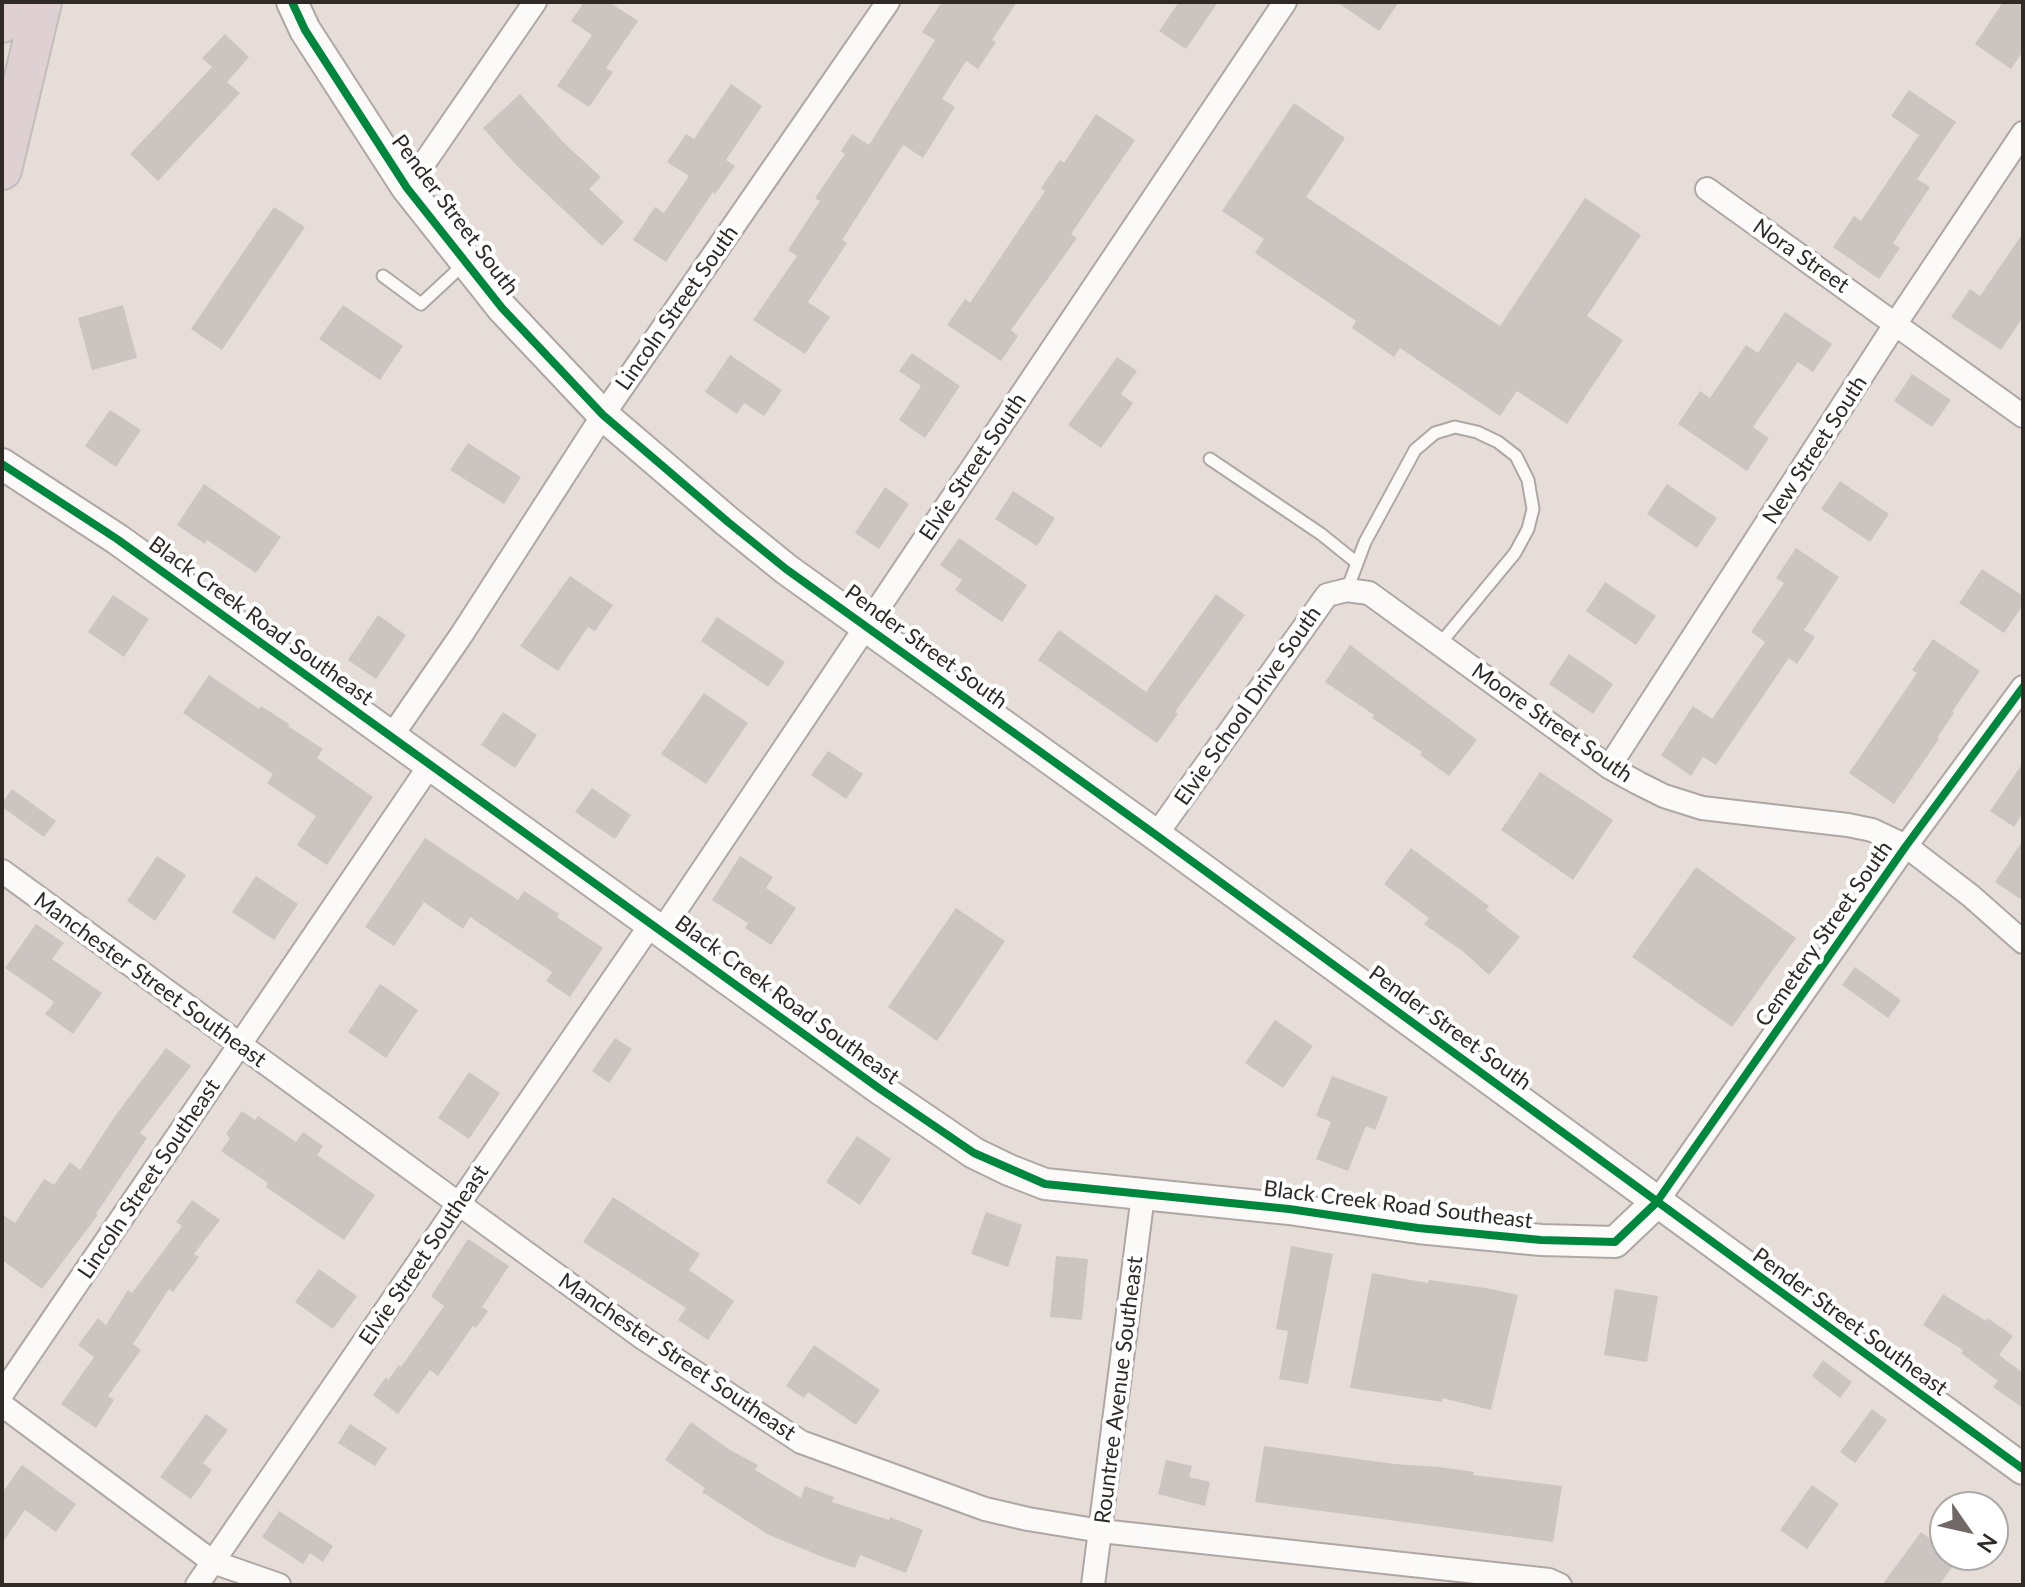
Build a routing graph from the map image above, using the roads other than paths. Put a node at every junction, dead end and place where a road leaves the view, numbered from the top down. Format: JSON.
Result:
{"nodes":[{"id":1,"x":4,"y":2,"type":"edge"},
{"id":2,"x":42,"y":2,"type":"edge"},
{"id":3,"x":292,"y":2,"type":"edge"},
{"id":4,"x":535,"y":2,"type":"edge"},
{"id":5,"x":888,"y":2,"type":"edge"},
{"id":6,"x":1285,"y":2,"type":"edge"},
{"id":7,"x":2,"y":23,"type":"edge"},
{"id":8,"x":2023,"y":133,"type":"edge"},
{"id":9,"x":2,"y":170,"type":"edge"},
{"id":10,"x":407,"y":188,"type":"junction"},
{"id":11,"x":1707,"y":189,"type":"dead end"},
{"id":12,"x":466,"y":262,"type":"junction"},
{"id":13,"x":383,"y":276,"type":"dead end"},
{"id":14,"x":1896,"y":323,"type":"junction"},
{"id":15,"x":603,"y":415,"type":"junction"},
{"id":16,"x":2023,"y":416,"type":"edge"},
{"id":17,"x":1210,"y":459,"type":"dead end"},
{"id":18,"x":2,"y":464,"type":"edge"},
{"id":19,"x":1357,"y":563,"type":"junction"},
{"id":20,"x":1347,"y":590,"type":"junction"},
{"id":21,"x":866,"y":626,"type":"junction"},
{"id":22,"x":1439,"y":645,"type":"junction"},
{"id":23,"x":2023,"y":687,"type":"edge"},
{"id":24,"x":391,"y":737,"type":"junction"},
{"id":25,"x":430,"y":765,"type":"junction"},
{"id":26,"x":1609,"y":767,"type":"junction"},
{"id":27,"x":1156,"y":835,"type":"junction"},
{"id":28,"x":1906,"y":846,"type":"junction"},
{"id":29,"x":2,"y":871,"type":"edge"},
{"id":30,"x":656,"y":928,"type":"junction"},
{"id":31,"x":2023,"y":942,"type":"edge"},
{"id":32,"x":240,"y":1045,"type":"junction"},
{"id":33,"x":1143,"y":1195,"type":"junction"},
{"id":34,"x":1656,"y":1203,"type":"junction"},
{"id":35,"x":459,"y":1205,"type":"junction"},
{"id":36,"x":2,"y":1394,"type":"edge"},
{"id":37,"x":2,"y":1405,"type":"edge"},
{"id":38,"x":2023,"y":1469,"type":"edge"},
{"id":39,"x":1101,"y":1531,"type":"junction"},
{"id":40,"x":213,"y":1562,"type":"junction"},
{"id":41,"x":197,"y":1585,"type":"edge"},
{"id":42,"x":279,"y":1585,"type":"edge"},
{"id":43,"x":1093,"y":1585,"type":"edge"},
{"id":44,"x":1560,"y":1585,"type":"edge"}],
"edges":[{"from":1,"to":7,"type":"highway"},
{"from":2,"to":9,"type":"highway"},
{"from":3,"to":10,"type":"street","name":"Pender Street South"},
{"from":4,"to":10,"type":"street"},
{"from":5,"to":15,"type":"street","name":"Lincoln Street South"},
{"from":6,"to":21,"type":"street","name":"Elvie Street South"},
{"from":8,"to":14,"type":"street","name":"New Street South"},
{"from":10,"to":12,"type":"street","name":"Pender Street South"},
{"from":11,"to":14,"type":"street","name":"Nora Street"},
{"from":12,"to":13,"type":"lane"},
{"from":12,"to":15,"type":"street","name":"Pender Street South"},
{"from":14,"to":16,"type":"street","name":"Nora Street"},
{"from":14,"to":26,"type":"street","name":"New Street South"},
{"from":15,"to":21,"type":"street","name":"Pender Street South"},
{"from":15,"to":24,"type":"street","name":"Lincoln Street South"},
{"from":17,"to":19,"type":"lane"},
{"from":18,"to":24,"type":"street","name":"Black Creek Road Southeast"},
{"from":19,"to":20,"type":"lane"},
{"from":19,"to":22,"type":"lane"},
{"from":20,"to":22,"type":"street","name":"Moore Street South"},
{"from":20,"to":27,"type":"street","name":"Elvie School Drive South"},
{"from":21,"to":27,"type":"street","name":"Pender Street South"},
{"from":21,"to":30,"type":"street","name":"Elvie Street South"},
{"from":22,"to":26,"type":"street","name":"Moore Street South"},
{"from":23,"to":28,"type":"street","name":"Cemetery Street South"},
{"from":24,"to":25,"type":"street","name":"Black Creek Road Southeast"},
{"from":25,"to":30,"type":"street","name":"Black Creek Road Southeast"},
{"from":25,"to":32,"type":"street","name":"Lincoln Street Southeast"},
{"from":26,"to":28,"type":"street","name":"Moore Street South"},
{"from":27,"to":34,"type":"street","name":"Pender Street South"},
{"from":28,"to":31,"type":"street","name":"Moore Street South"},
{"from":28,"to":34,"type":"street","name":"Cemetery Street South"},
{"from":29,"to":32,"type":"street","name":"Manchester Street Southeast"},
{"from":30,"to":33,"type":"street","name":"Black Creek Road Southeast"},
{"from":30,"to":35,"type":"street","name":"Elvie Street Southeast"},
{"from":32,"to":35,"type":"street","name":"Manchester Street Southeast"},
{"from":32,"to":36,"type":"street","name":"Lincoln Street Southeast"},
{"from":33,"to":34,"type":"street","name":"Black Creek Road Southeast"},
{"from":33,"to":39,"type":"street","name":"Rountree Avenue Southeast"},
{"from":34,"to":38,"type":"street","name":"Pender Street Southeast"},
{"from":35,"to":39,"type":"street","name":"Manchester Street Southeast"},
{"from":35,"to":40,"type":"street","name":"Elvie Street Southeast"},
{"from":37,"to":40,"type":"street"},
{"from":39,"to":43,"type":"street","name":"Rountree Avenue Southeast"},
{"from":39,"to":44,"type":"street","name":"Manchester Street Southeast"},
{"from":40,"to":41,"type":"street","name":"Elvie Street Southeast"},
{"from":40,"to":42,"type":"street"}]}
